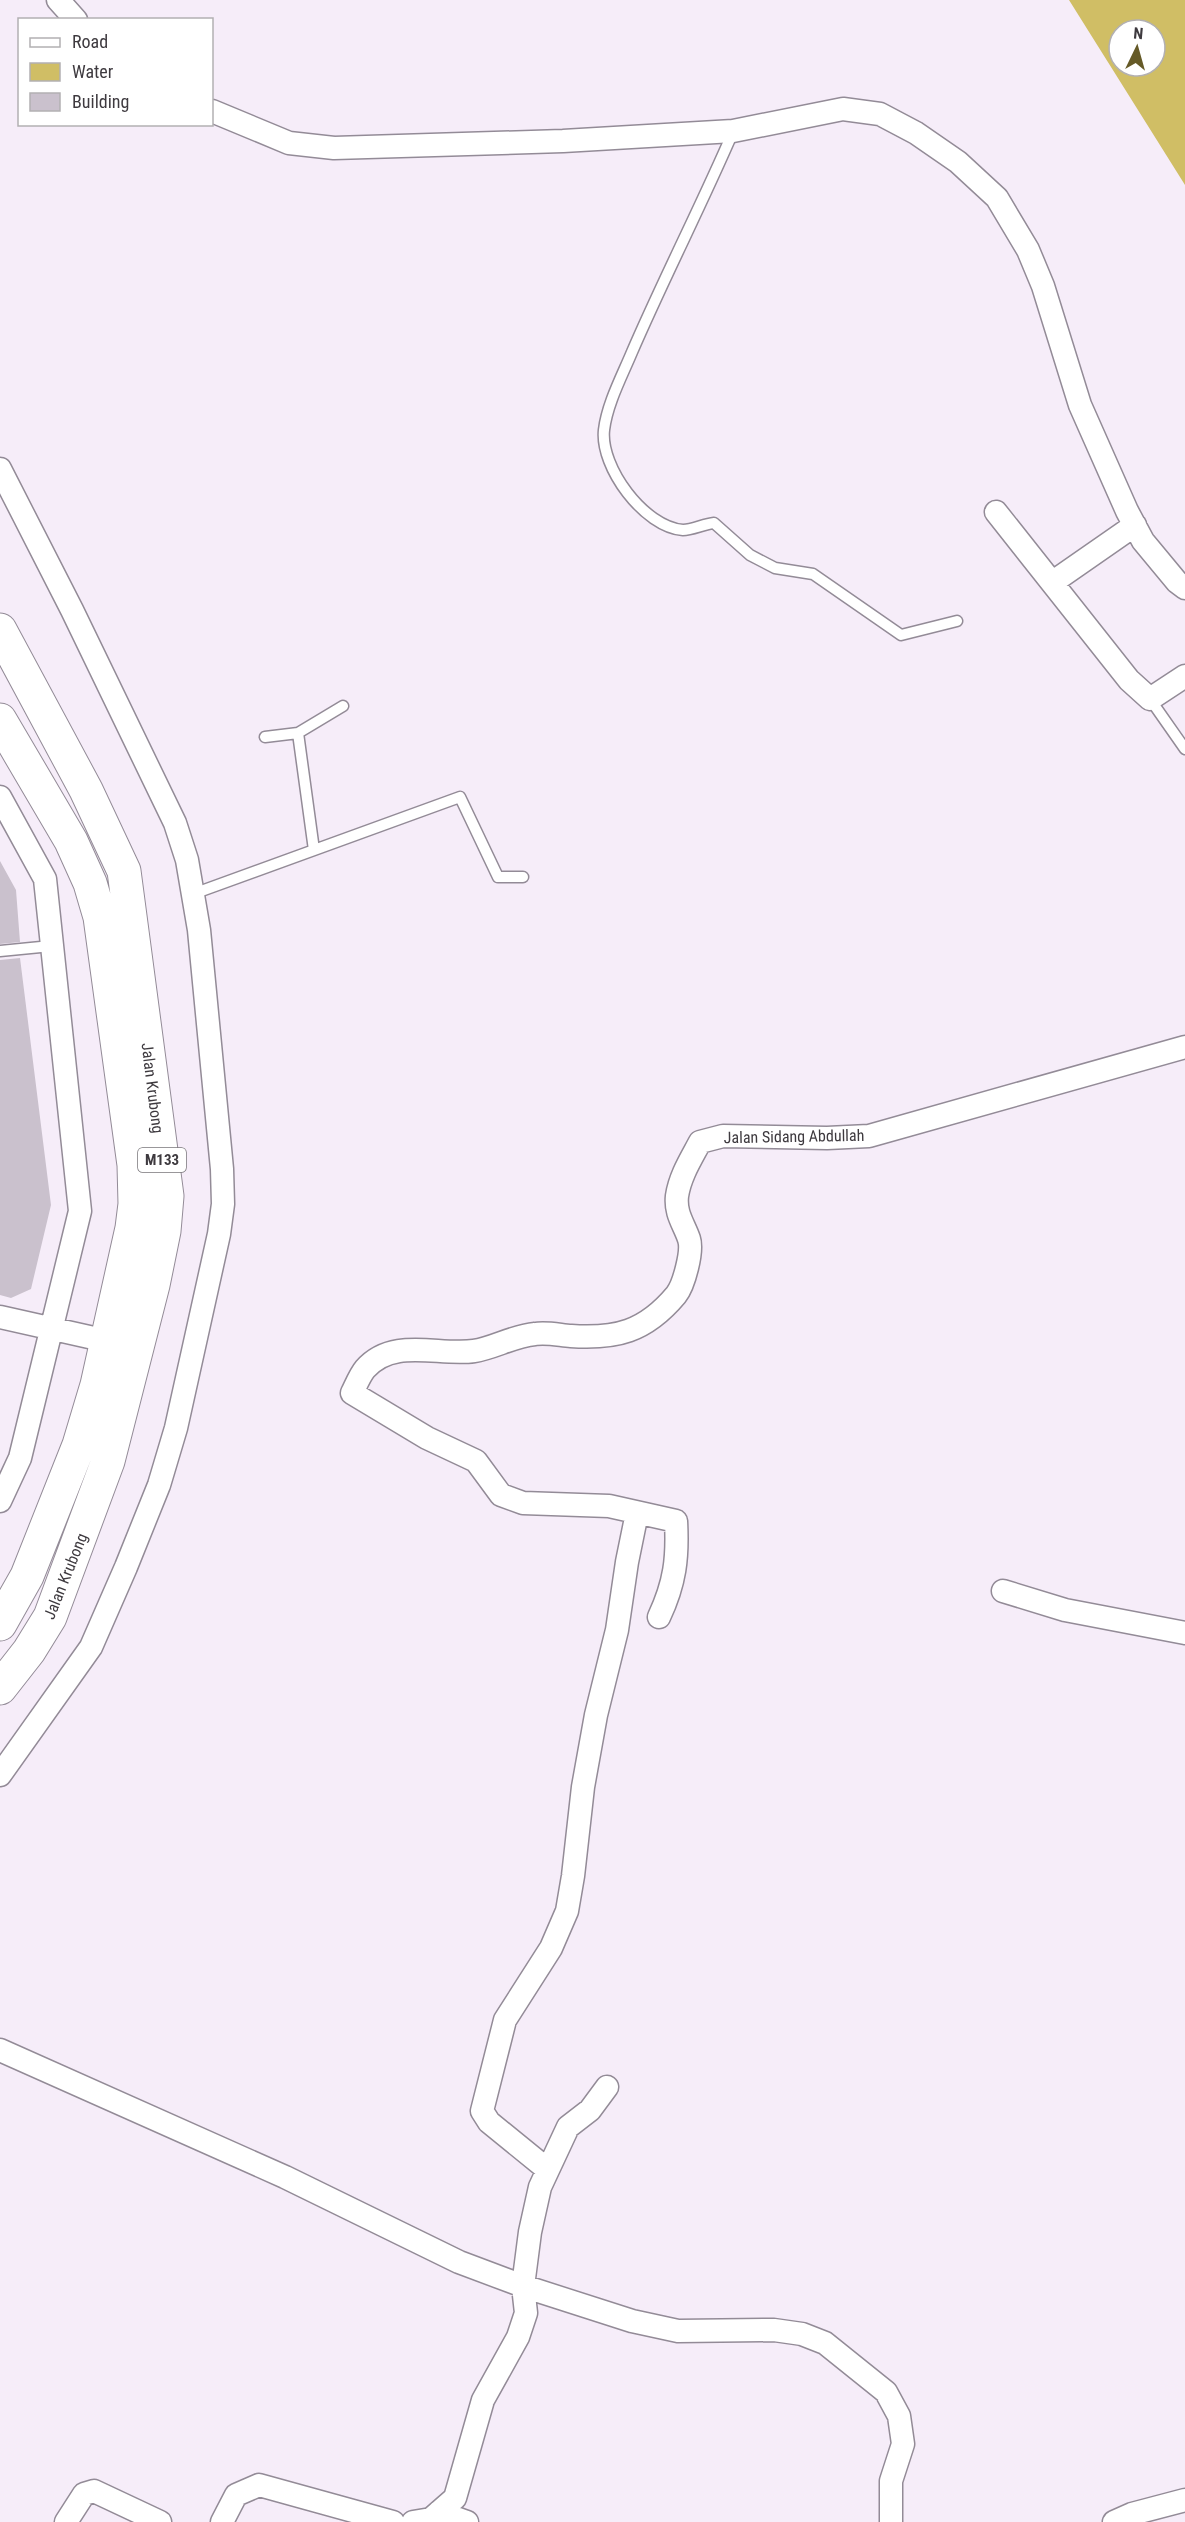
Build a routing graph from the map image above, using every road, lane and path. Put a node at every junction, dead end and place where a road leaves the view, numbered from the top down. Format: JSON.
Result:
{"nodes":[{"id":1,"x":58,"y":0,"type":"edge"},
{"id":2,"x":74,"y":18,"type":"edge"},
{"id":3,"x":213,"y":111,"type":"edge"},
{"id":4,"x":733,"y":131,"type":"junction"},
{"id":5,"x":0,"y":469,"type":"edge"},
{"id":6,"x":996,"y":512,"type":"dead end"},
{"id":7,"x":1135,"y":525,"type":"junction"},
{"id":8,"x":1053,"y":582,"type":"junction"},
{"id":9,"x":1185,"y":588,"type":"edge"},
{"id":10,"x":957,"y":621,"type":"dead end"},
{"id":11,"x":0,"y":630,"type":"edge"},
{"id":12,"x":0,"y":665,"type":"edge"},
{"id":13,"x":1185,"y":676,"type":"edge"},
{"id":14,"x":1150,"y":699,"type":"junction"},
{"id":15,"x":342,"y":706,"type":"dead end"},
{"id":16,"x":0,"y":712,"type":"edge"},
{"id":17,"x":52,"y":729,"type":"junction"},
{"id":18,"x":7,"y":733,"type":"edge"},
{"id":19,"x":298,"y":733,"type":"junction"},
{"id":20,"x":265,"y":737,"type":"dead end"},
{"id":21,"x":1185,"y":749,"type":"edge"},
{"id":22,"x":0,"y":797,"type":"edge"},
{"id":23,"x":314,"y":850,"type":"junction"},
{"id":24,"x":522,"y":877,"type":"dead end"},
{"id":25,"x":193,"y":894,"type":"junction"},
{"id":26,"x":51,"y":946,"type":"junction"},
{"id":27,"x":0,"y":951,"type":"edge"},
{"id":28,"x":1185,"y":1047,"type":"edge"},
{"id":29,"x":0,"y":1317,"type":"edge"},
{"id":30,"x":53,"y":1328,"type":"junction"},
{"id":31,"x":107,"y":1341,"type":"junction"},
{"id":32,"x":0,"y":1501,"type":"edge"},
{"id":33,"x":637,"y":1513,"type":"junction"},
{"id":34,"x":1003,"y":1591,"type":"dead end"},
{"id":35,"x":659,"y":1617,"type":"dead end"},
{"id":36,"x":0,"y":1624,"type":"edge"},
{"id":37,"x":1185,"y":1633,"type":"edge"},
{"id":38,"x":0,"y":1688,"type":"edge"},
{"id":39,"x":0,"y":1775,"type":"edge"},
{"id":40,"x":0,"y":2050,"type":"edge"},
{"id":41,"x":608,"y":2087,"type":"dead end"},
{"id":42,"x":548,"y":2170,"type":"junction"},
{"id":43,"x":523,"y":2286,"type":"junction"},
{"id":44,"x":1185,"y":2500,"type":"edge"},
{"id":45,"x":438,"y":2512,"type":"junction"},
{"id":46,"x":66,"y":2522,"type":"edge"},
{"id":47,"x":160,"y":2522,"type":"edge"},
{"id":48,"x":222,"y":2522,"type":"edge"},
{"id":49,"x":393,"y":2522,"type":"edge"},
{"id":50,"x":413,"y":2522,"type":"edge"},
{"id":51,"x":467,"y":2522,"type":"edge"},
{"id":52,"x":891,"y":2522,"type":"edge"},
{"id":53,"x":1114,"y":2522,"type":"edge"}],
"edges":[{"from":1,"to":2,"type":"street"},
{"from":3,"to":4,"type":"street"},
{"from":4,"to":7,"type":"street"},
{"from":4,"to":10,"type":"lane"},
{"from":5,"to":25,"type":"street"},
{"from":6,"to":8,"type":"street"},
{"from":7,"to":8,"type":"street"},
{"from":7,"to":9,"type":"street"},
{"from":8,"to":14,"type":"street"},
{"from":11,"to":17,"type":"main road","name":"Jalan Krubong","number":"M133"},
{"from":12,"to":17,"type":"main road"},
{"from":13,"to":14,"type":"street"},
{"from":14,"to":21,"type":"lane"},
{"from":15,"to":19,"type":"lane"},
{"from":16,"to":18,"type":"main road","name":"Jalan Krubong"},
{"from":17,"to":38,"type":"main road","name":"Jalan Krubong","number":"M133"},
{"from":18,"to":31,"type":"main road","name":"Jalan Krubong","number":"M133"},
{"from":19,"to":20,"type":"lane"},
{"from":19,"to":23,"type":"lane"},
{"from":22,"to":26,"type":"street"},
{"from":23,"to":24,"type":"lane"},
{"from":23,"to":25,"type":"lane"},
{"from":25,"to":39,"type":"street"},
{"from":26,"to":27,"type":"lane"},
{"from":26,"to":30,"type":"street"},
{"from":28,"to":33,"type":"street","name":"Jalan Sidang Abdullah"},
{"from":29,"to":30,"type":"street"},
{"from":30,"to":31,"type":"street"},
{"from":30,"to":32,"type":"street"},
{"from":31,"to":36,"type":"main road","name":"Jalan Krubong","number":"M133"},
{"from":33,"to":35,"type":"street","name":"Jalan Sidang Abdullah"},
{"from":33,"to":42,"type":"street"},
{"from":34,"to":37,"type":"street"},
{"from":40,"to":43,"type":"street"},
{"from":41,"to":42,"type":"street"},
{"from":42,"to":43,"type":"street"},
{"from":43,"to":45,"type":"street"},
{"from":43,"to":52,"type":"street"},
{"from":44,"to":53,"type":"street"},
{"from":45,"to":50,"type":"street"},
{"from":45,"to":51,"type":"street"},
{"from":46,"to":47,"type":"street"},
{"from":48,"to":49,"type":"street"}]}
